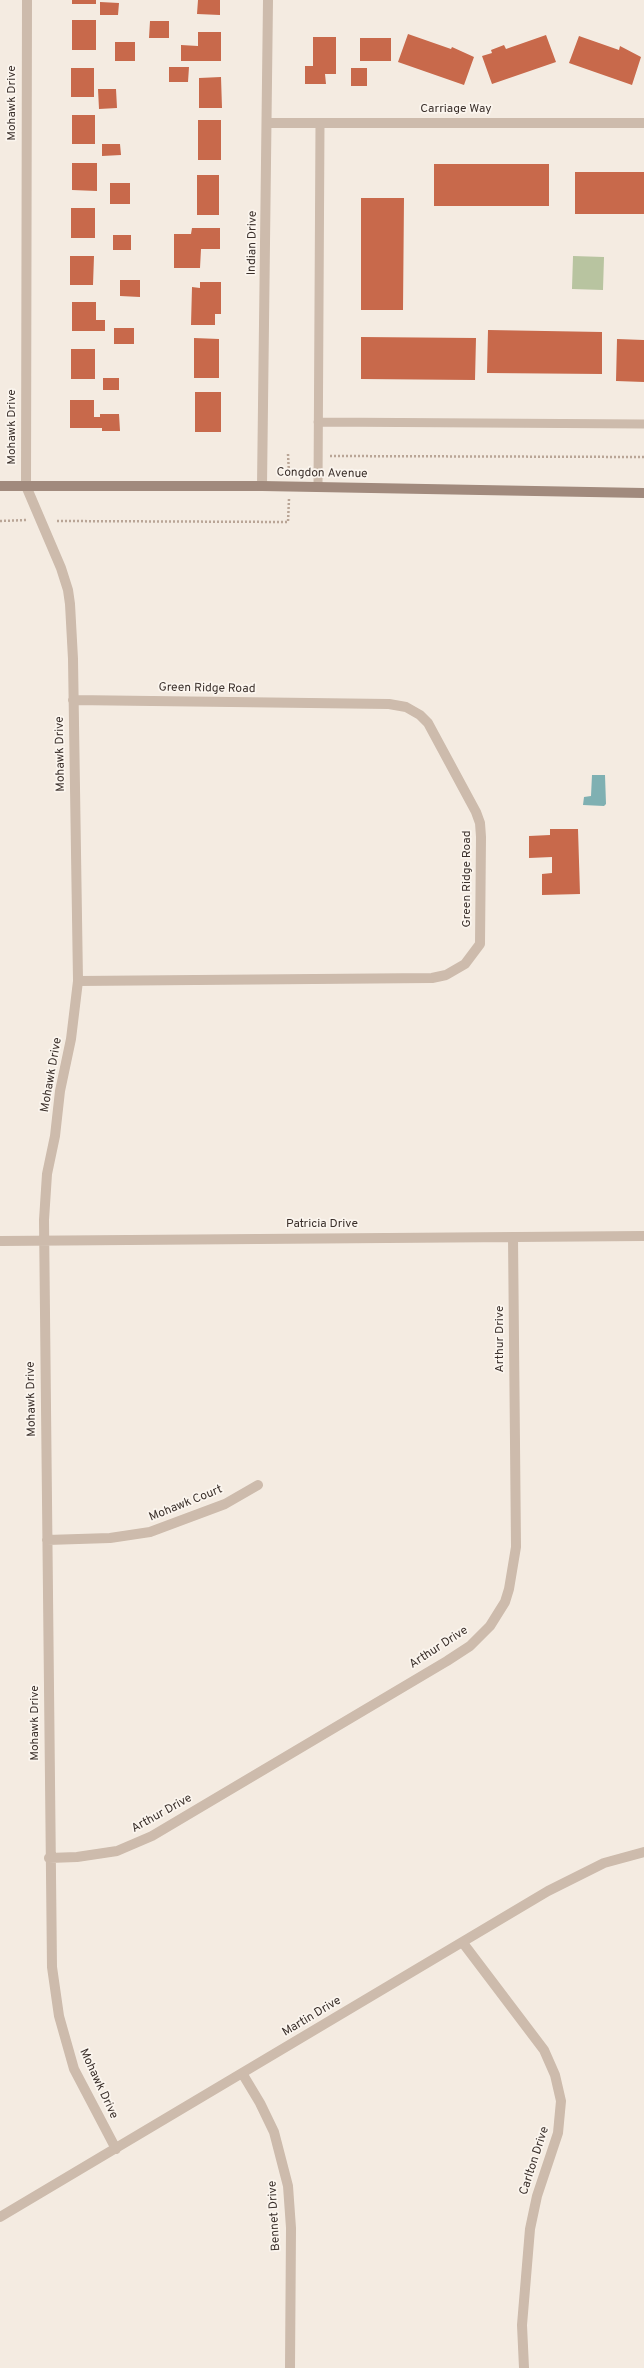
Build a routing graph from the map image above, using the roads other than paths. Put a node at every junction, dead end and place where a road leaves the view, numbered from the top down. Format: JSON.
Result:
{"nodes":[{"id":1,"x":27,"y":0,"type":"edge"},
{"id":2,"x":268,"y":0,"type":"edge"},
{"id":3,"x":268,"y":123,"type":"junction"},
{"id":4,"x":320,"y":123,"type":"junction"},
{"id":5,"x":644,"y":123,"type":"edge"},
{"id":6,"x":318,"y":422,"type":"junction"},
{"id":7,"x":644,"y":424,"type":"edge"},
{"id":8,"x":0,"y":486,"type":"edge"},
{"id":9,"x":26,"y":486,"type":"junction"},
{"id":10,"x":262,"y":486,"type":"junction"},
{"id":11,"x":318,"y":487,"type":"junction"},
{"id":12,"x":644,"y":493,"type":"edge"},
{"id":13,"x":73,"y":700,"type":"junction"},
{"id":14,"x":78,"y":981,"type":"junction"},
{"id":15,"x":644,"y":1236,"type":"edge"},
{"id":16,"x":513,"y":1237,"type":"junction"},
{"id":17,"x":0,"y":1241,"type":"edge"},
{"id":18,"x":43,"y":1241,"type":"junction"},
{"id":19,"x":258,"y":1485,"type":"dead end"},
{"id":20,"x":48,"y":1540,"type":"junction"},
{"id":21,"x":644,"y":1852,"type":"edge"},
{"id":22,"x":49,"y":1858,"type":"junction"},
{"id":23,"x":463,"y":1943,"type":"junction"},
{"id":24,"x":242,"y":2073,"type":"junction"},
{"id":25,"x":116,"y":2149,"type":"junction"},
{"id":26,"x":0,"y":2217,"type":"edge"},
{"id":27,"x":290,"y":2368,"type":"edge"},
{"id":28,"x":524,"y":2368,"type":"edge"}],
"edges":[{"from":1,"to":9,"type":"street","name":"Mohawk Drive"},
{"from":2,"to":3,"type":"street","name":"Indian Drive"},
{"from":3,"to":4,"type":"street","name":"Carriage Way"},
{"from":3,"to":10,"type":"street","name":"Indian Drive"},
{"from":4,"to":5,"type":"street","name":"Carriage Way"},
{"from":4,"to":6,"type":"lane"},
{"from":6,"to":7,"type":"lane"},
{"from":6,"to":11,"type":"lane"},
{"from":8,"to":9,"type":"street","name":"Congdon Avenue"},
{"from":9,"to":10,"type":"street","name":"Congdon Avenue"},
{"from":9,"to":13,"type":"street","name":"Mohawk Drive"},
{"from":10,"to":11,"type":"street","name":"Congdon Avenue"},
{"from":11,"to":12,"type":"street","name":"Congdon Avenue"},
{"from":13,"to":14,"type":"street","name":"Mohawk Drive"},
{"from":13,"to":14,"type":"street","name":"Green Ridge Road"},
{"from":14,"to":18,"type":"street","name":"Mohawk Drive"},
{"from":15,"to":16,"type":"street","name":"Patricia Drive"},
{"from":16,"to":18,"type":"street","name":"Patricia Drive"},
{"from":16,"to":22,"type":"street","name":"Arthur Drive"},
{"from":17,"to":18,"type":"street","name":"Patricia Drive"},
{"from":18,"to":20,"type":"street","name":"Mohawk Drive"},
{"from":19,"to":20,"type":"street","name":"Mohawk Court"},
{"from":20,"to":22,"type":"street","name":"Mohawk Drive"},
{"from":21,"to":23,"type":"street","name":"Martin Drive"},
{"from":22,"to":25,"type":"street","name":"Mohawk Drive"},
{"from":23,"to":24,"type":"street","name":"Martin Drive"},
{"from":23,"to":28,"type":"street","name":"Carlton Drive"},
{"from":24,"to":25,"type":"street","name":"Martin Drive"},
{"from":24,"to":27,"type":"street","name":"Bennet Drive"},
{"from":25,"to":26,"type":"street","name":"Martin Drive"}]}
